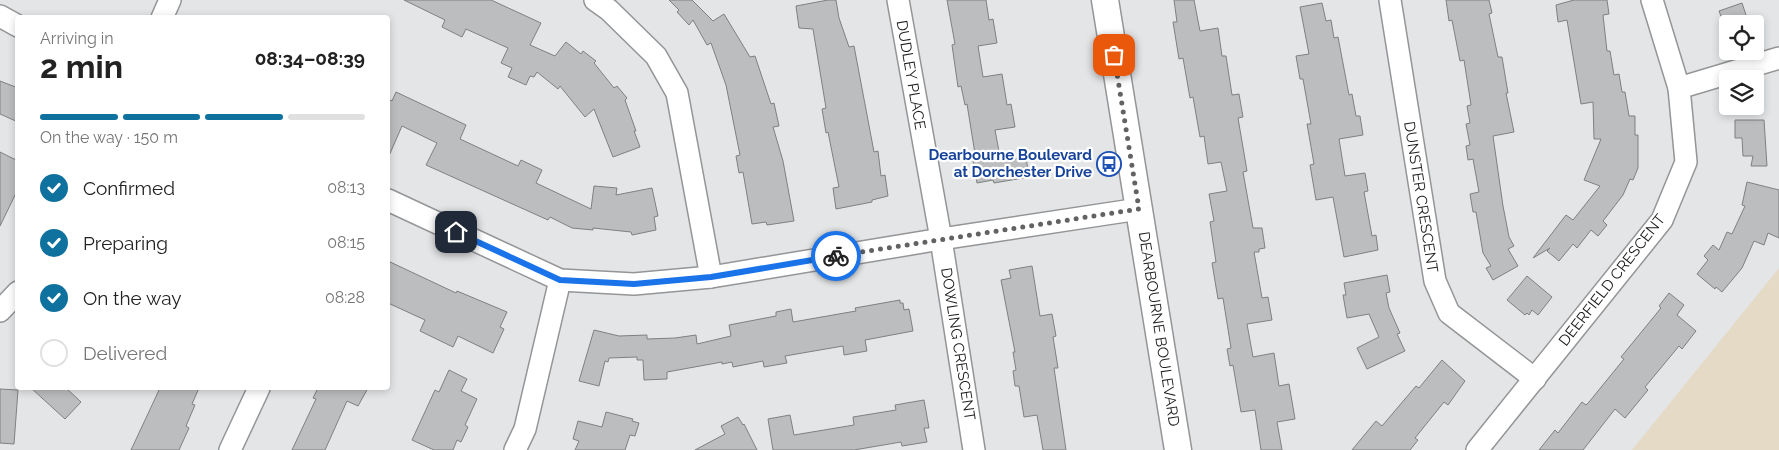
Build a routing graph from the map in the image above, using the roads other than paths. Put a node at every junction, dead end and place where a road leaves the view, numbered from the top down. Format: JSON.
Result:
{"nodes":[{"id":1,"x":170,"y":0,"type":"edge"},
{"id":2,"x":595,"y":0,"type":"edge"},
{"id":3,"x":898,"y":0,"type":"edge"},
{"id":4,"x":1105,"y":0,"type":"edge"},
{"id":5,"x":1390,"y":0,"type":"edge"},
{"id":6,"x":1652,"y":0,"type":"edge"},
{"id":7,"x":163,"y":15,"type":"edge"},
{"id":8,"x":0,"y":16,"type":"edge"},
{"id":9,"x":15,"y":24,"type":"edge"},
{"id":10,"x":1779,"y":58,"type":"edge"},
{"id":11,"x":1679,"y":88,"type":"junction"},
{"id":12,"x":390,"y":201,"type":"edge"},
{"id":13,"x":1139,"y":209,"type":"junction"},
{"id":14,"x":941,"y":239,"type":"junction"},
{"id":15,"x":711,"y":277,"type":"junction"},
{"id":16,"x":560,"y":280,"type":"junction"},
{"id":17,"x":15,"y":295,"type":"edge"},
{"id":18,"x":0,"y":311,"type":"edge"},
{"id":19,"x":1535,"y":379,"type":"junction"},
{"id":20,"x":258,"y":390,"type":"edge"},
{"id":21,"x":230,"y":450,"type":"edge"},
{"id":22,"x":515,"y":450,"type":"edge"},
{"id":23,"x":974,"y":450,"type":"edge"},
{"id":24,"x":1178,"y":450,"type":"edge"},
{"id":25,"x":1477,"y":450,"type":"edge"}],
"edges":[{"from":1,"to":7,"type":"street"},
{"from":2,"to":15,"type":"street"},
{"from":3,"to":14,"type":"street","name":"DUDLEY PLACE"},
{"from":4,"to":13,"type":"street","name":"DEARBOURNE BOULEVARD"},
{"from":5,"to":19,"type":"street","name":"DUNSTER CRESCENT"},
{"from":6,"to":11,"type":"street","name":"DEERFIELD CRESCENT"},
{"from":8,"to":9,"type":"street"},
{"from":10,"to":11,"type":"street"},
{"from":11,"to":19,"type":"street","name":"DEERFIELD CRESCENT"},
{"from":12,"to":16,"type":"street"},
{"from":13,"to":14,"type":"street"},
{"from":13,"to":24,"type":"street","name":"DEARBOURNE BOULEVARD"},
{"from":14,"to":15,"type":"street"},
{"from":14,"to":23,"type":"street","name":"DOWLING CRESCENT"},
{"from":15,"to":16,"type":"street"},
{"from":16,"to":22,"type":"street"},
{"from":17,"to":18,"type":"street"},
{"from":19,"to":25,"type":"street","name":"DEERFIELD CRESCENT"},
{"from":20,"to":21,"type":"street"}]}
